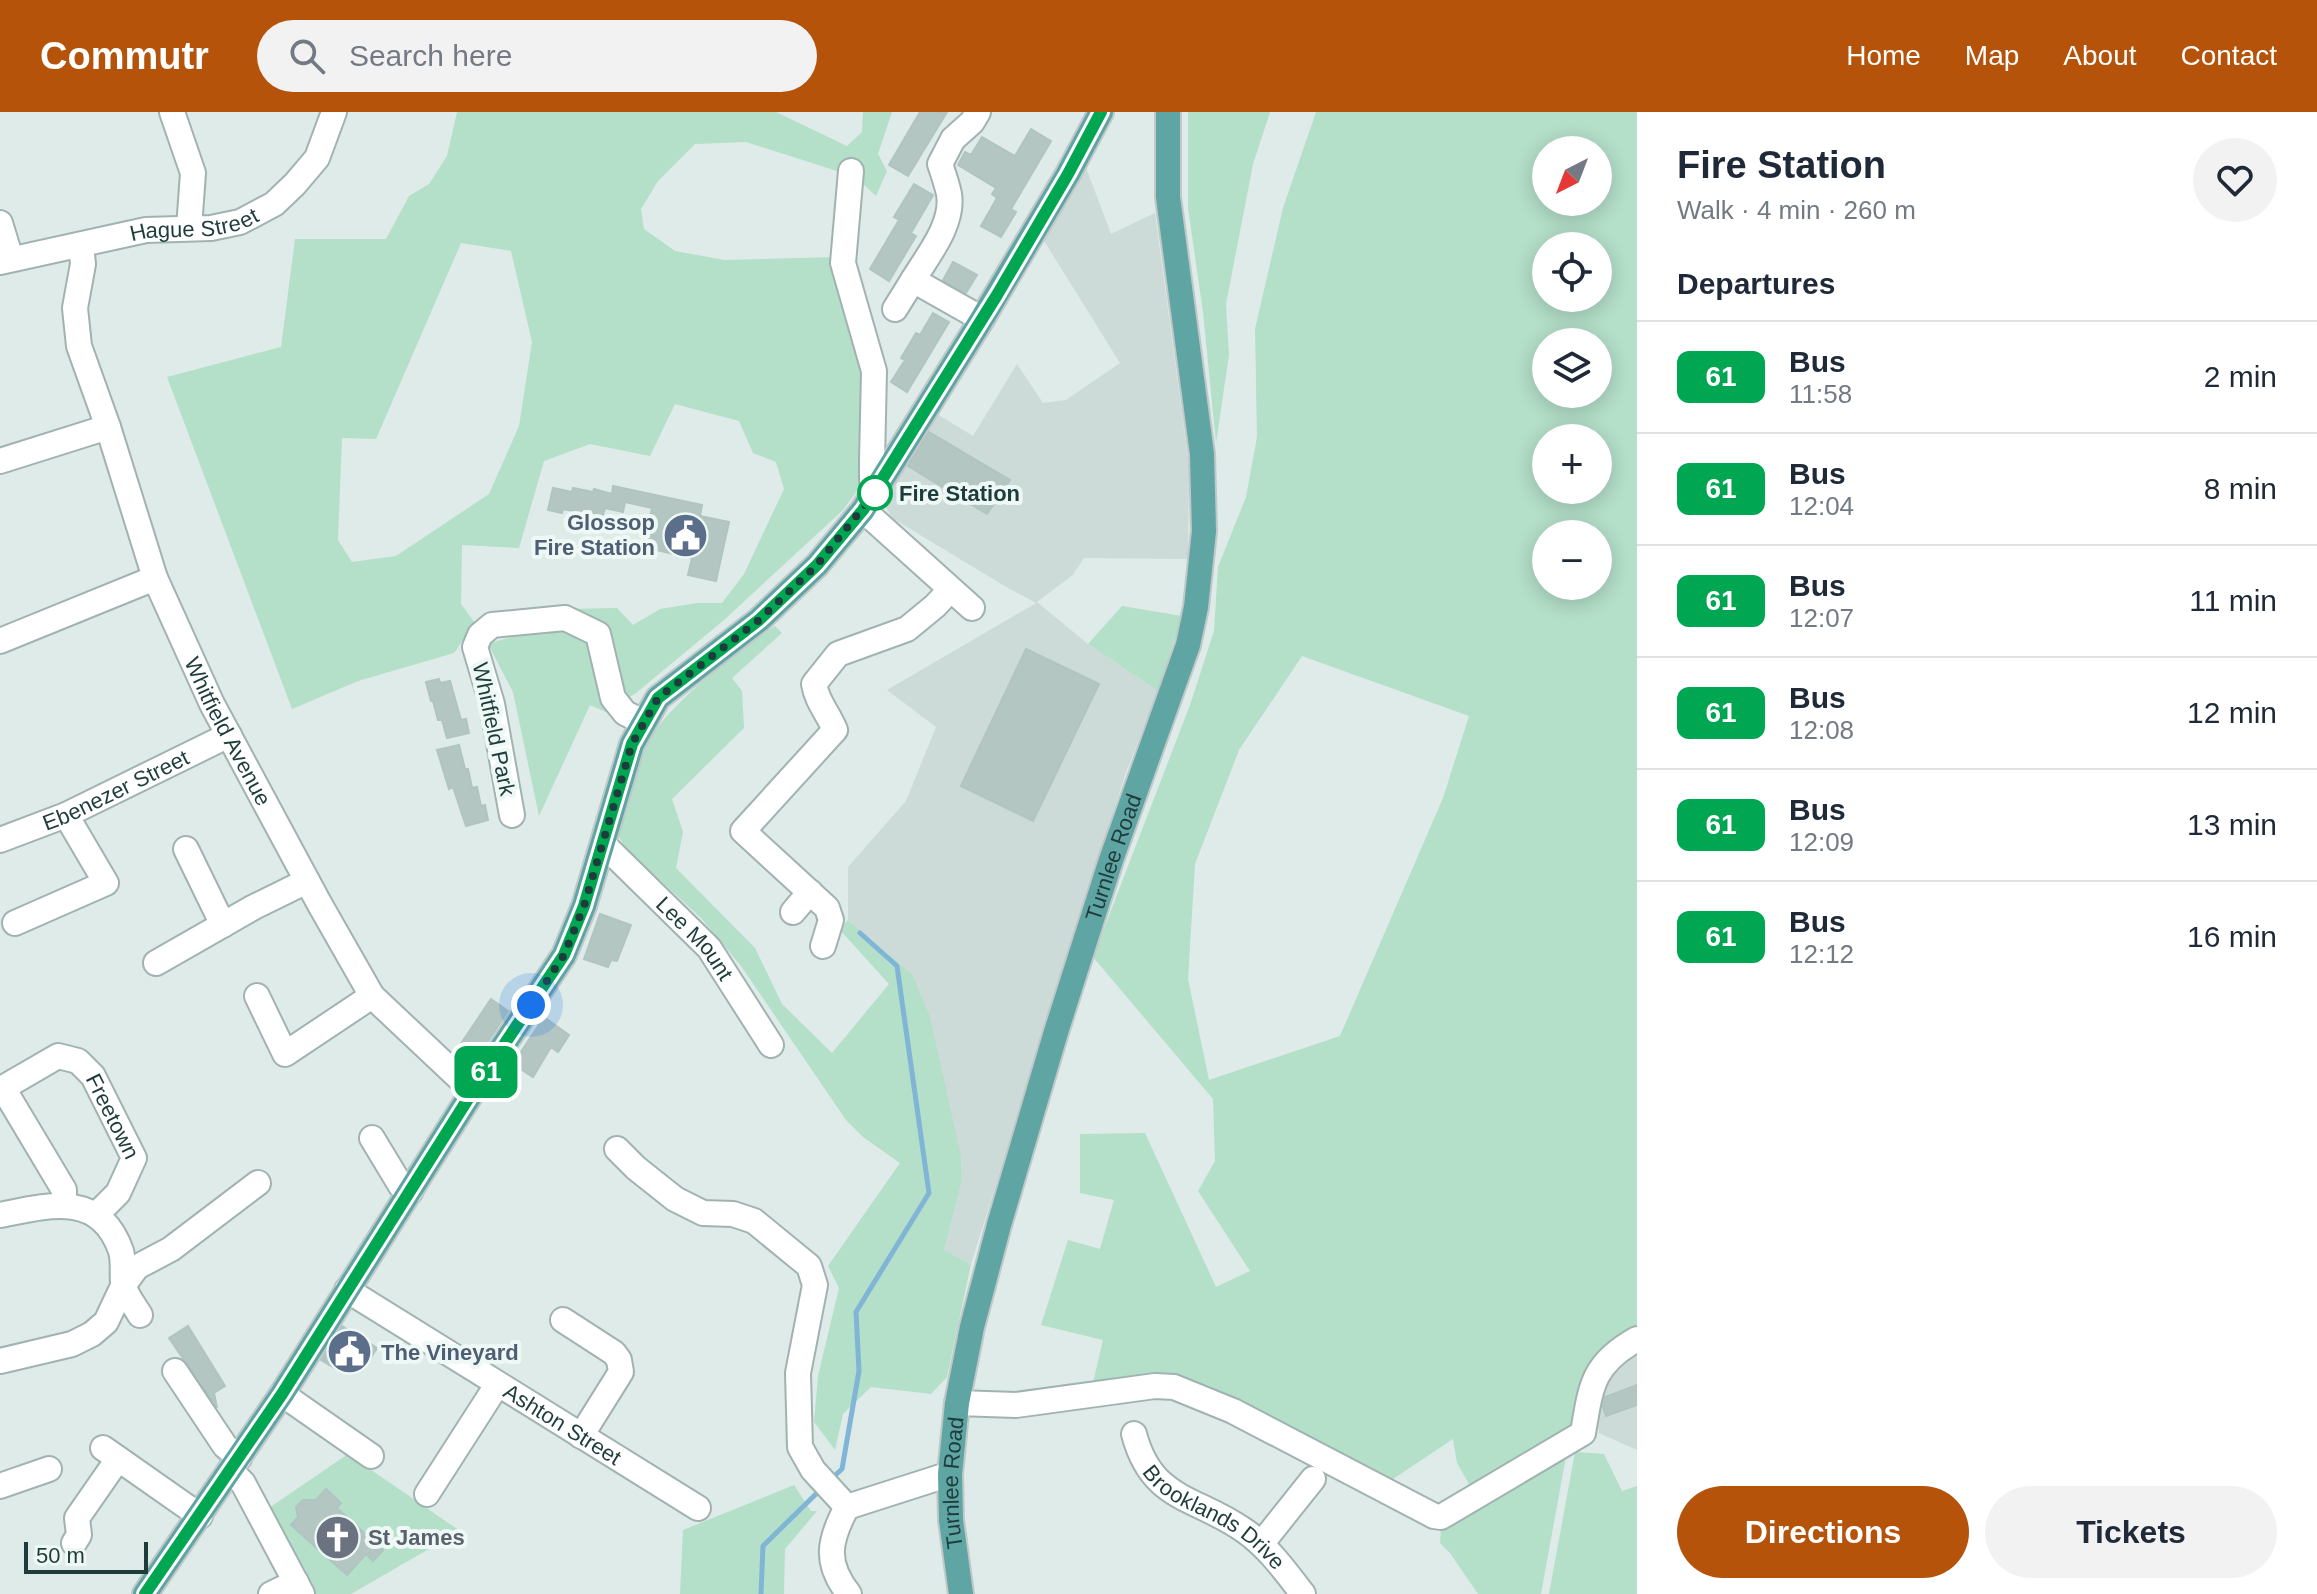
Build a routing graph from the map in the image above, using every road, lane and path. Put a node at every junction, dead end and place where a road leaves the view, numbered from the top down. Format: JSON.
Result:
{"nodes":[{"id":1,"x":172,"y":112,"type":"edge"},
{"id":2,"x":334,"y":112,"type":"edge"},
{"id":3,"x":978,"y":112,"type":"edge"},
{"id":4,"x":1101,"y":112,"type":"edge"},
{"id":5,"x":1168,"y":112,"type":"edge"},
{"id":6,"x":851,"y":171,"type":"dead end"},
{"id":7,"x":0,"y":223,"type":"edge"},
{"id":8,"x":189,"y":228,"type":"junction"},
{"id":9,"x":81,"y":245,"type":"junction"},
{"id":10,"x":6,"y":260,"type":"edge"},
{"id":11,"x":913,"y":280,"type":"junction"},
{"id":12,"x":895,"y":309,"type":"dead end"},
{"id":13,"x":982,"y":319,"type":"junction"},
{"id":14,"x":108,"y":427,"type":"junction"},
{"id":15,"x":0,"y":461,"type":"edge"},
{"id":16,"x":878,"y":489,"type":"junction"},
{"id":17,"x":863,"y":510,"type":"junction"},
{"id":18,"x":155,"y":578,"type":"junction"},
{"id":19,"x":950,"y":590,"type":"junction"},
{"id":20,"x":972,"y":608,"type":"dead end"},
{"id":21,"x":0,"y":641,"type":"edge"},
{"id":22,"x":643,"y":722,"type":"junction"},
{"id":23,"x":229,"y":735,"type":"junction"},
{"id":24,"x":66,"y":815,"type":"junction"},
{"id":25,"x":512,"y":815,"type":"dead end"},
{"id":26,"x":0,"y":840,"type":"edge"},
{"id":27,"x":603,"y":844,"type":"junction"},
{"id":28,"x":186,"y":849,"type":"dead end"},
{"id":29,"x":307,"y":881,"type":"junction"},
{"id":30,"x":810,"y":892,"type":"junction"},
{"id":31,"x":793,"y":912,"type":"dead end"},
{"id":32,"x":15,"y":923,"type":"dead end"},
{"id":33,"x":223,"y":925,"type":"junction"},
{"id":34,"x":823,"y":946,"type":"dead end"},
{"id":35,"x":156,"y":963,"type":"dead end"},
{"id":36,"x":257,"y":996,"type":"dead end"},
{"id":37,"x":372,"y":996,"type":"junction"},
{"id":38,"x":771,"y":1045,"type":"dead end"},
{"id":39,"x":2,"y":1083,"type":"edge"},
{"id":40,"x":473,"y":1091,"type":"junction"},
{"id":41,"x":372,"y":1138,"type":"dead end"},
{"id":42,"x":617,"y":1149,"type":"dead end"},
{"id":43,"x":258,"y":1183,"type":"dead end"},
{"id":44,"x":410,"y":1192,"type":"junction"},
{"id":45,"x":79,"y":1209,"type":"junction"},
{"id":46,"x":0,"y":1215,"type":"edge"},
{"id":47,"x":123,"y":1286,"type":"junction"},
{"id":48,"x":347,"y":1290,"type":"junction"},
{"id":49,"x":140,"y":1315,"type":"dead end"},
{"id":50,"x":563,"y":1320,"type":"dead end"},
{"id":51,"x":1637,"y":1339,"type":"edge"},
{"id":52,"x":0,"y":1361,"type":"edge"},
{"id":53,"x":175,"y":1371,"type":"dead end"},
{"id":54,"x":497,"y":1385,"type":"junction"},
{"id":55,"x":282,"y":1394,"type":"junction"},
{"id":56,"x":957,"y":1403,"type":"junction"},
{"id":57,"x":1134,"y":1434,"type":"dead end"},
{"id":58,"x":581,"y":1436,"type":"junction"},
{"id":59,"x":371,"y":1456,"type":"dead end"},
{"id":60,"x":234,"y":1464,"type":"junction"},
{"id":61,"x":49,"y":1469,"type":"dead end"},
{"id":62,"x":950,"y":1474,"type":"junction"},
{"id":63,"x":1313,"y":1479,"type":"dead end"},
{"id":64,"x":0,"y":1486,"type":"edge"},
{"id":65,"x":427,"y":1494,"type":"dead end"},
{"id":66,"x":840,"y":1501,"type":"junction"},
{"id":67,"x":698,"y":1508,"type":"dead end"},
{"id":68,"x":200,"y":1516,"type":"junction"},
{"id":69,"x":74,"y":1543,"type":"dead end"},
{"id":70,"x":1262,"y":1543,"type":"junction"},
{"id":71,"x":299,"y":1588,"type":"edge"},
{"id":72,"x":145,"y":1594,"type":"edge"},
{"id":73,"x":271,"y":1594,"type":"edge"},
{"id":74,"x":849,"y":1594,"type":"edge"},
{"id":75,"x":961,"y":1594,"type":"edge"},
{"id":76,"x":1303,"y":1594,"type":"edge"}],
"edges":[{"from":1,"to":8,"type":"street"},
{"from":2,"to":8,"type":"street","name":"Hague Street"},
{"from":3,"to":11,"type":"street"},
{"from":4,"to":13,"type":"main road"},
{"from":5,"to":56,"type":"main road","name":"Turnlee Road"},
{"from":6,"to":16,"type":"street"},
{"from":7,"to":10,"type":"street"},
{"from":8,"to":9,"type":"street","name":"Hague Street"},
{"from":9,"to":10,"type":"street","name":"Hague Street"},
{"from":9,"to":14,"type":"street","name":"Whitfield Avenue"},
{"from":11,"to":12,"type":"street"},
{"from":11,"to":13,"type":"street"},
{"from":13,"to":16,"type":"main road"},
{"from":14,"to":15,"type":"street"},
{"from":14,"to":18,"type":"street","name":"Whitfield Avenue"},
{"from":16,"to":17,"type":"main road"},
{"from":17,"to":19,"type":"street"},
{"from":17,"to":22,"type":"main road"},
{"from":18,"to":21,"type":"street"},
{"from":18,"to":23,"type":"street","name":"Whitfield Avenue"},
{"from":19,"to":20,"type":"street"},
{"from":19,"to":30,"type":"street"},
{"from":22,"to":25,"type":"street","name":"Whitfield Park"},
{"from":22,"to":27,"type":"main road"},
{"from":23,"to":24,"type":"street","name":"Ebenezer Street"},
{"from":23,"to":29,"type":"street","name":"Whitfield Avenue"},
{"from":24,"to":26,"type":"street","name":"Ebenezer Street"},
{"from":24,"to":32,"type":"street"},
{"from":27,"to":38,"type":"street","name":"Lee Mount"},
{"from":27,"to":40,"type":"main road"},
{"from":28,"to":33,"type":"street"},
{"from":29,"to":33,"type":"street"},
{"from":29,"to":37,"type":"street","name":"Whitfield Avenue"},
{"from":30,"to":31,"type":"street"},
{"from":30,"to":34,"type":"street"},
{"from":33,"to":35,"type":"street"},
{"from":36,"to":37,"type":"street"},
{"from":37,"to":40,"type":"street","name":"Whitfield Avenue"},
{"from":39,"to":45,"type":"street","name":"Freetown"},
{"from":39,"to":45,"type":"street","name":"Freetown"},
{"from":40,"to":44,"type":"main road"},
{"from":41,"to":44,"type":"street"},
{"from":42,"to":66,"type":"street"},
{"from":43,"to":47,"type":"street"},
{"from":44,"to":48,"type":"main road"},
{"from":45,"to":46,"type":"street"},
{"from":45,"to":47,"type":"street"},
{"from":47,"to":49,"type":"street"},
{"from":47,"to":52,"type":"street"},
{"from":48,"to":54,"type":"street","name":"Ashton Street"},
{"from":48,"to":55,"type":"main road"},
{"from":50,"to":58,"type":"street"},
{"from":51,"to":56,"type":"street"},
{"from":53,"to":60,"type":"street"},
{"from":54,"to":58,"type":"street","name":"Ashton Street"},
{"from":54,"to":65,"type":"street"},
{"from":55,"to":59,"type":"street"},
{"from":55,"to":60,"type":"main road"},
{"from":56,"to":62,"type":"main road","name":"Turnlee Road"},
{"from":57,"to":70,"type":"street","name":"Brooklands Drive"},
{"from":58,"to":67,"type":"street","name":"Ashton Street"},
{"from":60,"to":68,"type":"main road"},
{"from":60,"to":71,"type":"street"},
{"from":61,"to":64,"type":"street"},
{"from":62,"to":66,"type":"street"},
{"from":62,"to":75,"type":"main road","name":"Turnlee Road"},
{"from":63,"to":70,"type":"street"},
{"from":66,"to":74,"type":"street"},
{"from":68,"to":69,"type":"street"},
{"from":68,"to":72,"type":"main road"},
{"from":70,"to":76,"type":"street","name":"Brooklands Drive"},
{"from":71,"to":73,"type":"street"}]}
